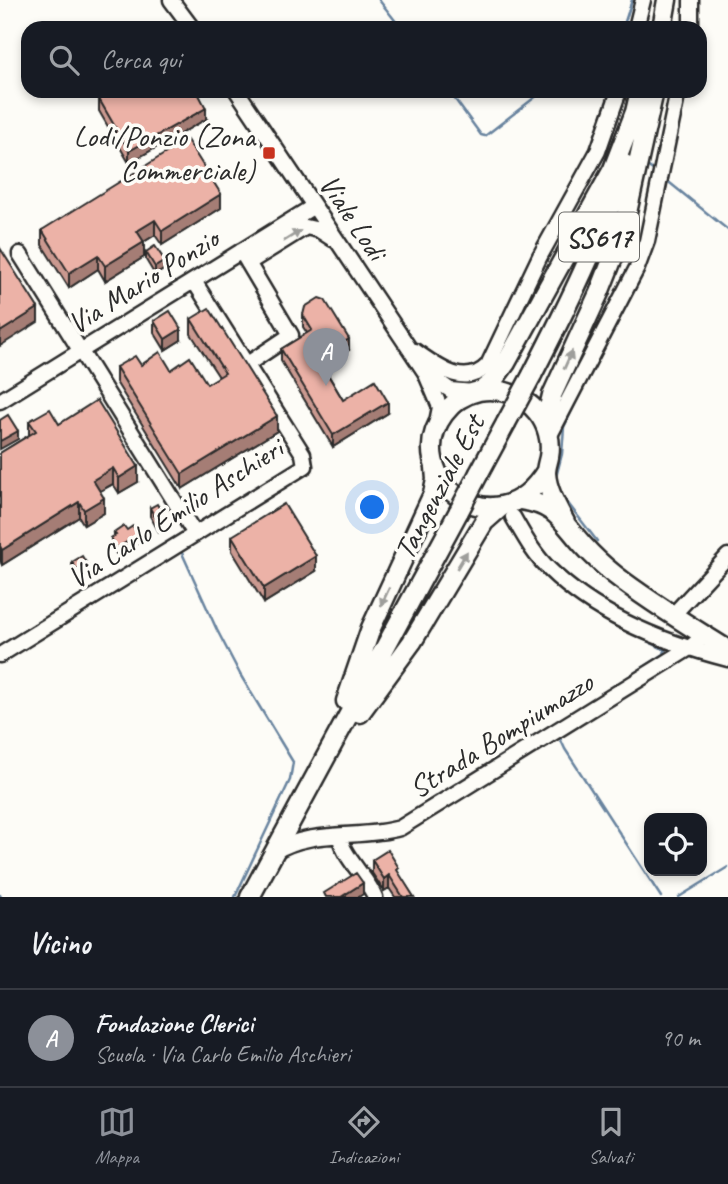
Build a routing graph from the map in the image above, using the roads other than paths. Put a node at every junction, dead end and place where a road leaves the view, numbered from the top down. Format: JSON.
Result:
{"nodes":[{"id":1,"x":171,"y":0,"type":"edge"},
{"id":2,"x":643,"y":0,"type":"edge"},
{"id":3,"x":660,"y":0,"type":"edge"},
{"id":4,"x":667,"y":0,"type":"edge"},
{"id":5,"x":672,"y":0,"type":"edge"},
{"id":6,"x":691,"y":0,"type":"edge"},
{"id":7,"x":187,"y":21,"type":"edge"},
{"id":8,"x":638,"y":21,"type":"edge"},
{"id":9,"x":656,"y":21,"type":"edge"},
{"id":10,"x":663,"y":21,"type":"edge"},
{"id":11,"x":670,"y":21,"type":"edge"},
{"id":12,"x":691,"y":21,"type":"edge"},
{"id":13,"x":242,"y":98,"type":"edge"},
{"id":14,"x":617,"y":98,"type":"edge"},
{"id":15,"x":638,"y":98,"type":"edge"},
{"id":16,"x":646,"y":98,"type":"edge"},
{"id":17,"x":652,"y":98,"type":"edge"},
{"id":18,"x":677,"y":98,"type":"edge"},
{"id":19,"x":314,"y":206,"type":"junction"},
{"id":20,"x":338,"y":241,"type":"junction"},
{"id":21,"x":20,"y":254,"type":"dead end"},
{"id":22,"x":245,"y":257,"type":"junction"},
{"id":23,"x":194,"y":281,"type":"junction"},
{"id":24,"x":408,"y":347,"type":"junction"},
{"id":25,"x":80,"y":351,"type":"junction"},
{"id":26,"x":246,"y":365,"type":"junction"},
{"id":27,"x":425,"y":372,"type":"junction"},
{"id":28,"x":478,"y":387,"type":"junction"},
{"id":29,"x":0,"y":401,"type":"edge"},
{"id":30,"x":547,"y":431,"type":"junction"},
{"id":31,"x":434,"y":434,"type":"junction"},
{"id":32,"x":435,"y":467,"type":"junction"},
{"id":33,"x":546,"y":471,"type":"junction"},
{"id":34,"x":521,"y":500,"type":"junction"},
{"id":35,"x":507,"y":512,"type":"junction"},
{"id":36,"x":565,"y":522,"type":"junction"},
{"id":37,"x":195,"y":534,"type":"junction"},
{"id":38,"x":728,"y":556,"type":"edge"},
{"id":39,"x":673,"y":615,"type":"junction"},
{"id":40,"x":705,"y":635,"type":"junction"},
{"id":41,"x":688,"y":649,"type":"junction"},
{"id":42,"x":728,"y":650,"type":"edge"},
{"id":43,"x":0,"y":655,"type":"edge"},
{"id":44,"x":728,"y":659,"type":"edge"},
{"id":45,"x":338,"y":735,"type":"junction"},
{"id":46,"x":292,"y":819,"type":"junction"},
{"id":47,"x":340,"y":836,"type":"junction"},
{"id":48,"x":310,"y":838,"type":"junction"},
{"id":49,"x":274,"y":852,"type":"junction"},
{"id":50,"x":250,"y":897,"type":"edge"},
{"id":51,"x":375,"y":897,"type":"edge"}],
"edges":[{"from":1,"to":7,"type":"street"},
{"from":2,"to":8,"type":"street"},
{"from":3,"to":9,"type":"main road"},
{"from":4,"to":10,"type":"main road"},
{"from":5,"to":11,"type":"main road"},
{"from":6,"to":12,"type":"street"},
{"from":13,"to":19,"type":"street","name":"Viale Lodi"},
{"from":14,"to":28,"type":"street"},
{"from":15,"to":28,"type":"main road"},
{"from":16,"to":45,"type":"main road","name":"Tangenziale Est","number":"SS617","bridge":true},
{"from":30,"to":17,"type":"main road","one_way":true},
{"from":18,"to":30,"type":"street"},
{"from":19,"to":20,"type":"street","name":"Viale Lodi"},
{"from":19,"to":22,"type":"street","name":"Via Mario Ponzio"},
{"from":22,"to":20,"type":"street","one_way":true},
{"from":20,"to":24,"type":"street","name":"Viale Lodi"},
{"from":21,"to":25,"type":"street"},
{"from":22,"to":23,"type":"street","name":"Via Mario Ponzio"},
{"from":22,"to":26,"type":"street"},
{"from":23,"to":25,"type":"street","name":"Via Mario Ponzio"},
{"from":23,"to":26,"type":"street","name":"Via Carlo Emilio Aschieri"},
{"from":24,"to":27,"type":"street","name":"Viale Lodi"},
{"from":24,"to":28,"type":"street"},
{"from":25,"to":29,"type":"street","name":"Via Mario Ponzio"},
{"from":25,"to":37,"type":"street"},
{"from":26,"to":37,"type":"street","name":"Via Carlo Emilio Aschieri"},
{"from":27,"to":28,"type":"street","name":"Viale Lodi"},
{"from":27,"to":31,"type":"street","name":"Viale Lodi"},
{"from":28,"to":30,"type":"main road"},
{"from":28,"to":31,"type":"main road"},
{"from":30,"to":33,"type":"main road"},
{"from":31,"to":32,"type":"main road"},
{"from":32,"to":35,"type":"main road"},
{"from":32,"to":45,"type":"main road","one_way":true},
{"from":33,"to":34,"type":"main road"},
{"from":33,"to":36,"type":"main road"},
{"from":34,"to":35,"type":"main road"},
{"from":34,"to":36,"type":"main road"},
{"from":35,"to":41,"type":"street"},
{"from":45,"to":35,"type":"main road","one_way":true},
{"from":36,"to":39,"type":"main road"},
{"from":37,"to":43,"type":"street","name":"Via Carlo Emilio Aschieri"},
{"from":38,"to":39,"type":"street"},
{"from":39,"to":40,"type":"main road"},
{"from":40,"to":41,"type":"street","name":"Strada Bompiumazzo"},
{"from":40,"to":42,"type":"main road"},
{"from":41,"to":44,"type":"street"},
{"from":41,"to":47,"type":"street","name":"Strada Bompiumazzo"},
{"from":45,"to":46,"type":"main road","name":"Tangenziale Est","number":"SS617"},
{"from":46,"to":48,"type":"street"},
{"from":46,"to":49,"type":"main road","name":"Tangenziale Est","number":"SS617"},
{"from":47,"to":48,"type":"street","name":"Strada Bompiumazzo"},
{"from":47,"to":51,"type":"street"},
{"from":48,"to":49,"type":"street","name":"Strada Bompiumazzo"},
{"from":49,"to":50,"type":"main road","name":"Tangenziale Est","number":"SS617"}]}
